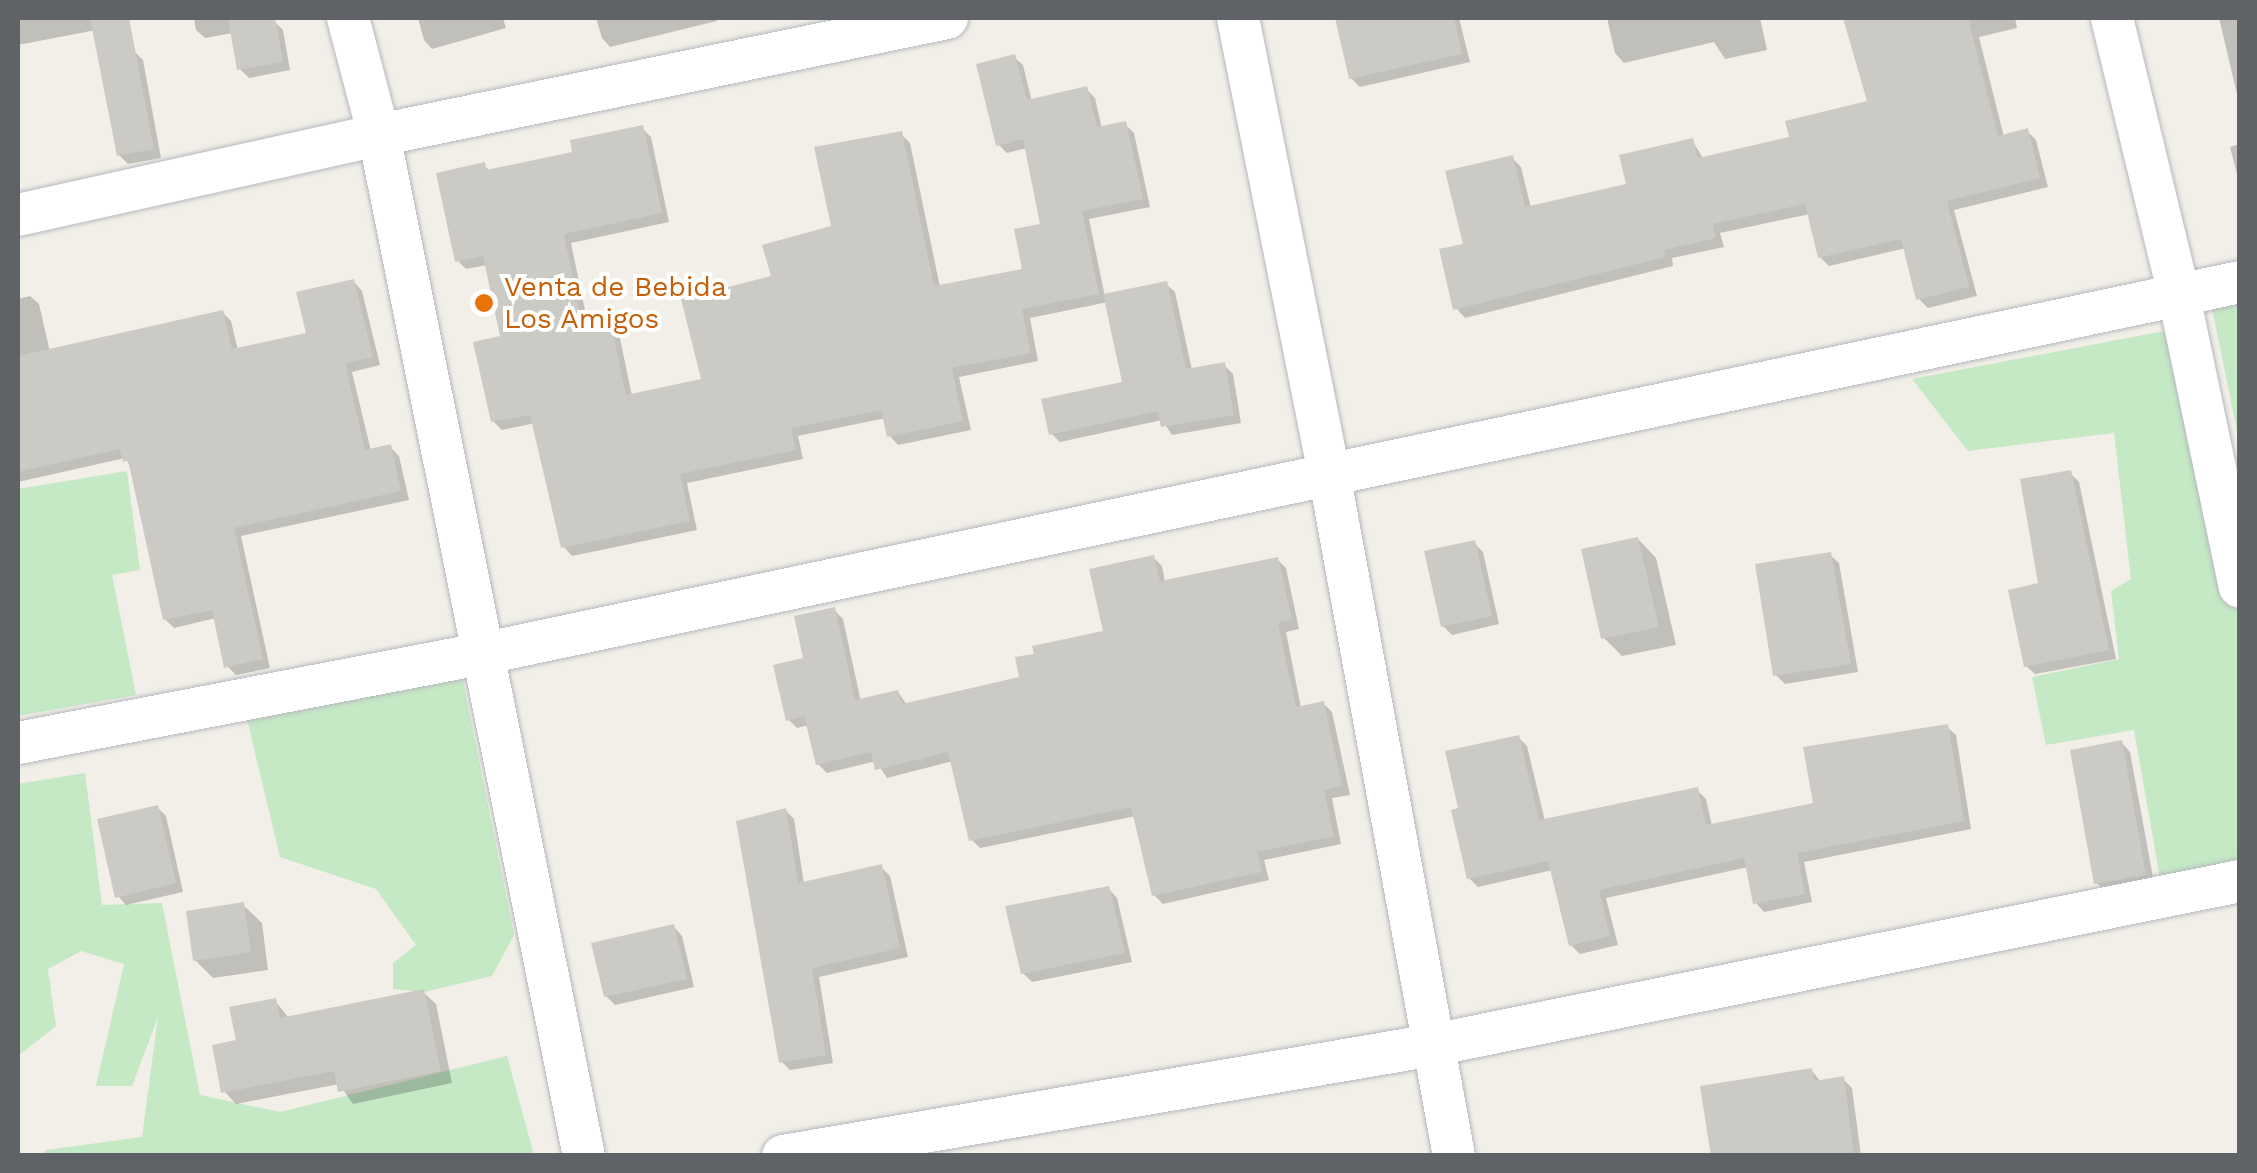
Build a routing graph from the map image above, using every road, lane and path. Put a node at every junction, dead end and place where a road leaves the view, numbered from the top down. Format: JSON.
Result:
{"nodes":[{"id":1,"x":348,"y":18,"type":"edge"},
{"id":2,"x":947,"y":18,"type":"edge"},
{"id":3,"x":1238,"y":18,"type":"edge"},
{"id":4,"x":2112,"y":18,"type":"edge"},
{"id":5,"x":379,"y":135,"type":"junction"},
{"id":6,"x":18,"y":215,"type":"edge"},
{"id":7,"x":2240,"y":282,"type":"edge"},
{"id":8,"x":2179,"y":296,"type":"junction"},
{"id":9,"x":1329,"y":472,"type":"junction"},
{"id":10,"x":2240,"y":587,"type":"edge"},
{"id":11,"x":481,"y":654,"type":"junction"},
{"id":12,"x":18,"y":743,"type":"edge"},
{"id":13,"x":2240,"y":882,"type":"edge"},
{"id":14,"x":1433,"y":1045,"type":"junction"},
{"id":15,"x":584,"y":1156,"type":"edge"},
{"id":16,"x":782,"y":1156,"type":"edge"},
{"id":17,"x":1454,"y":1156,"type":"edge"}],
"edges":[{"from":1,"to":5,"type":"street"},
{"from":2,"to":5,"type":"street"},
{"from":3,"to":9,"type":"street"},
{"from":4,"to":8,"type":"street"},
{"from":5,"to":6,"type":"street"},
{"from":5,"to":11,"type":"street"},
{"from":7,"to":8,"type":"street"},
{"from":8,"to":9,"type":"street"},
{"from":8,"to":10,"type":"street"},
{"from":9,"to":11,"type":"street"},
{"from":9,"to":14,"type":"street"},
{"from":11,"to":12,"type":"street"},
{"from":11,"to":15,"type":"street"},
{"from":13,"to":14,"type":"street"},
{"from":14,"to":16,"type":"street"},
{"from":14,"to":17,"type":"street"}]}
